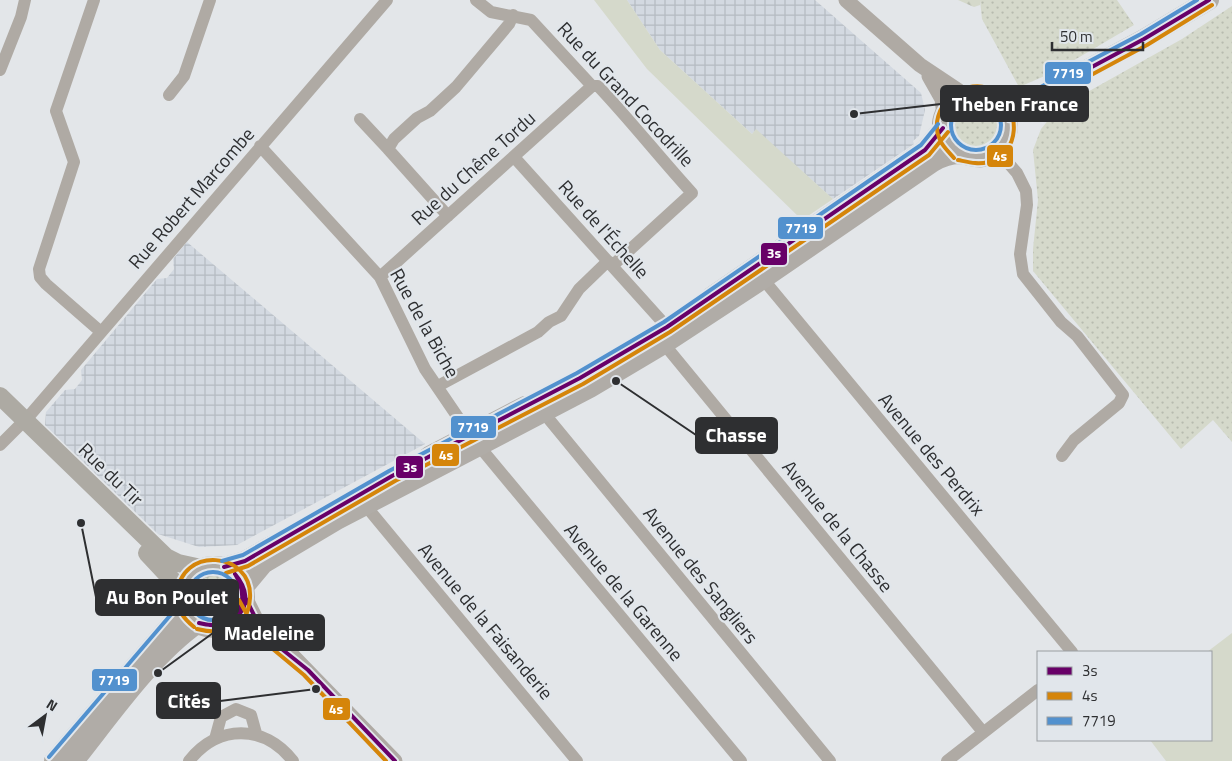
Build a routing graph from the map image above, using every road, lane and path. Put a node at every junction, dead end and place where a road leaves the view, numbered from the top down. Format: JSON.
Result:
{"nodes":[{"id":1,"x":25,"y":0,"type":"edge"},
{"id":2,"x":94,"y":0,"type":"edge"},
{"id":3,"x":210,"y":0,"type":"edge"},
{"id":4,"x":387,"y":0,"type":"edge"},
{"id":5,"x":476,"y":0,"type":"edge"},
{"id":6,"x":846,"y":0,"type":"edge"},
{"id":7,"x":1209,"y":0,"type":"edge"},
{"id":8,"x":512,"y":15,"type":"junction"},
{"id":9,"x":920,"y":65,"type":"junction"},
{"id":10,"x":0,"y":70,"type":"edge"},
{"id":11,"x":592,"y":86,"type":"junction"},
{"id":12,"x":169,"y":95,"type":"dead end"},
{"id":13,"x":965,"y":95,"type":"junction"},
{"id":14,"x":1006,"y":112,"type":"junction"},
{"id":15,"x":360,"y":119,"type":"dead end"},
{"id":16,"x":944,"y":122,"type":"junction"},
{"id":17,"x":260,"y":146,"type":"junction"},
{"id":18,"x":388,"y":149,"type":"junction"},
{"id":19,"x":997,"y":150,"type":"junction"},
{"id":20,"x":959,"y":154,"type":"junction"},
{"id":21,"x":514,"y":156,"type":"junction"},
{"id":22,"x":448,"y":216,"type":"junction"},
{"id":23,"x":610,"y":263,"type":"junction"},
{"id":24,"x":380,"y":277,"type":"junction"},
{"id":25,"x":764,"y":279,"type":"junction"},
{"id":26,"x":101,"y":332,"type":"junction"},
{"id":27,"x":665,"y":335,"type":"junction"},
{"id":28,"x":438,"y":386,"type":"junction"},
{"id":29,"x":0,"y":396,"type":"edge"},
{"id":30,"x":543,"y":412,"type":"junction"},
{"id":31,"x":0,"y":413,"type":"edge"},
{"id":32,"x":20,"y":424,"type":"junction"},
{"id":33,"x":475,"y":440,"type":"junction"},
{"id":34,"x":0,"y":445,"type":"edge"},
{"id":35,"x":1062,"y":456,"type":"dead end"},
{"id":36,"x":365,"y":506,"type":"junction"},
{"id":37,"x":224,"y":567,"type":"junction"},
{"id":38,"x":201,"y":568,"type":"junction"},
{"id":39,"x":244,"y":593,"type":"junction"},
{"id":40,"x":184,"y":602,"type":"junction"},
{"id":41,"x":198,"y":624,"type":"junction"},
{"id":42,"x":225,"y":626,"type":"junction"},
{"id":43,"x":278,"y":646,"type":"junction"},
{"id":44,"x":1071,"y":651,"type":"edge"},
{"id":45,"x":1037,"y":691,"type":"edge"},
{"id":46,"x":984,"y":732,"type":"junction"},
{"id":47,"x":256,"y":733,"type":"junction"},
{"id":48,"x":215,"y":739,"type":"junction"},
{"id":49,"x":54,"y":761,"type":"edge"},
{"id":50,"x":74,"y":761,"type":"edge"},
{"id":51,"x":189,"y":761,"type":"edge"},
{"id":52,"x":293,"y":761,"type":"edge"},
{"id":53,"x":395,"y":761,"type":"edge"},
{"id":54,"x":577,"y":761,"type":"edge"},
{"id":55,"x":741,"y":761,"type":"edge"},
{"id":56,"x":830,"y":761,"type":"edge"},
{"id":57,"x":946,"y":761,"type":"edge"}],
"edges":[{"from":1,"to":10,"type":"street"},
{"from":2,"to":26,"type":"street"},
{"from":3,"to":12,"type":"street"},
{"from":4,"to":17,"type":"street","name":"Rue Robert Marcombe"},
{"from":5,"to":8,"type":"street","name":"Rue du Grand Cocodrille"},
{"from":6,"to":9,"type":"street"},
{"from":7,"to":14,"type":"main road"},
{"from":8,"to":11,"type":"street","name":"Rue du Grand Cocodrille"},
{"from":8,"to":18,"type":"street"},
{"from":9,"to":13,"type":"street"},
{"from":9,"to":16,"type":"street"},
{"from":11,"to":21,"type":"street","name":"Rue du Chêne Tordu"},
{"from":11,"to":23,"type":"street","name":"Rue du Grand Cocodrille"},
{"from":13,"to":14,"type":"main road"},
{"from":13,"to":16,"type":"main road"},
{"from":14,"to":19,"type":"main road"},
{"from":15,"to":18,"type":"street"},
{"from":16,"to":20,"type":"main road"},
{"from":16,"to":27,"type":"main road"},
{"from":17,"to":24,"type":"street","name":"Rue de la Biche"},
{"from":17,"to":26,"type":"street","name":"Rue Robert Marcombe"},
{"from":18,"to":22,"type":"street"},
{"from":19,"to":20,"type":"main road"},
{"from":19,"to":35,"type":"street"},
{"from":20,"to":25,"type":"main road"},
{"from":21,"to":22,"type":"street","name":"Rue du Chêne Tordu"},
{"from":21,"to":23,"type":"street","name":"Rue de l'Échelle"},
{"from":22,"to":24,"type":"street","name":"Rue du Chêne Tordu"},
{"from":23,"to":27,"type":"street","name":"Rue de l'Échelle"},
{"from":23,"to":28,"type":"street"},
{"from":24,"to":28,"type":"street","name":"Rue de la Biche"},
{"from":25,"to":27,"type":"main road"},
{"from":25,"to":44,"type":"street","name":"Avenue des Perdrix"},
{"from":26,"to":32,"type":"street","name":"Rue Robert Marcombe"},
{"from":27,"to":30,"type":"main road"},
{"from":27,"to":33,"type":"main road"},
{"from":27,"to":46,"type":"street","name":"Avenue de la Chasse"},
{"from":28,"to":33,"type":"street","name":"Rue de la Biche"},
{"from":29,"to":32,"type":"main road","name":"Rue du Tir"},
{"from":30,"to":33,"type":"main road"},
{"from":30,"to":56,"type":"street","name":"Avenue des Sangliers"},
{"from":31,"to":32,"type":"main road","name":"Rue du Tir"},
{"from":32,"to":34,"type":"street","name":"Rue Robert Marcombe"},
{"from":32,"to":38,"type":"main road","name":"Rue du Tir"},
{"from":32,"to":40,"type":"main road","name":"Rue du Tir"},
{"from":33,"to":36,"type":"main road"},
{"from":33,"to":37,"type":"main road"},
{"from":33,"to":55,"type":"street","name":"Avenue de la Garenne"},
{"from":36,"to":39,"type":"main road"},
{"from":36,"to":54,"type":"street","name":"Avenue de la Faisanderie"},
{"from":37,"to":38,"type":"main road"},
{"from":37,"to":39,"type":"main road"},
{"from":38,"to":40,"type":"main road"},
{"from":39,"to":42,"type":"main road"},
{"from":39,"to":43,"type":"street"},
{"from":40,"to":41,"type":"main road"},
{"from":40,"to":49,"type":"main road"},
{"from":41,"to":42,"type":"main road"},
{"from":41,"to":50,"type":"main road"},
{"from":42,"to":43,"type":"street"},
{"from":43,"to":53,"type":"street"},
{"from":45,"to":46,"type":"street"},
{"from":46,"to":57,"type":"street"},
{"from":47,"to":48,"type":"street"},
{"from":47,"to":48,"type":"street"},
{"from":47,"to":52,"type":"street"},
{"from":48,"to":51,"type":"street"}]}
